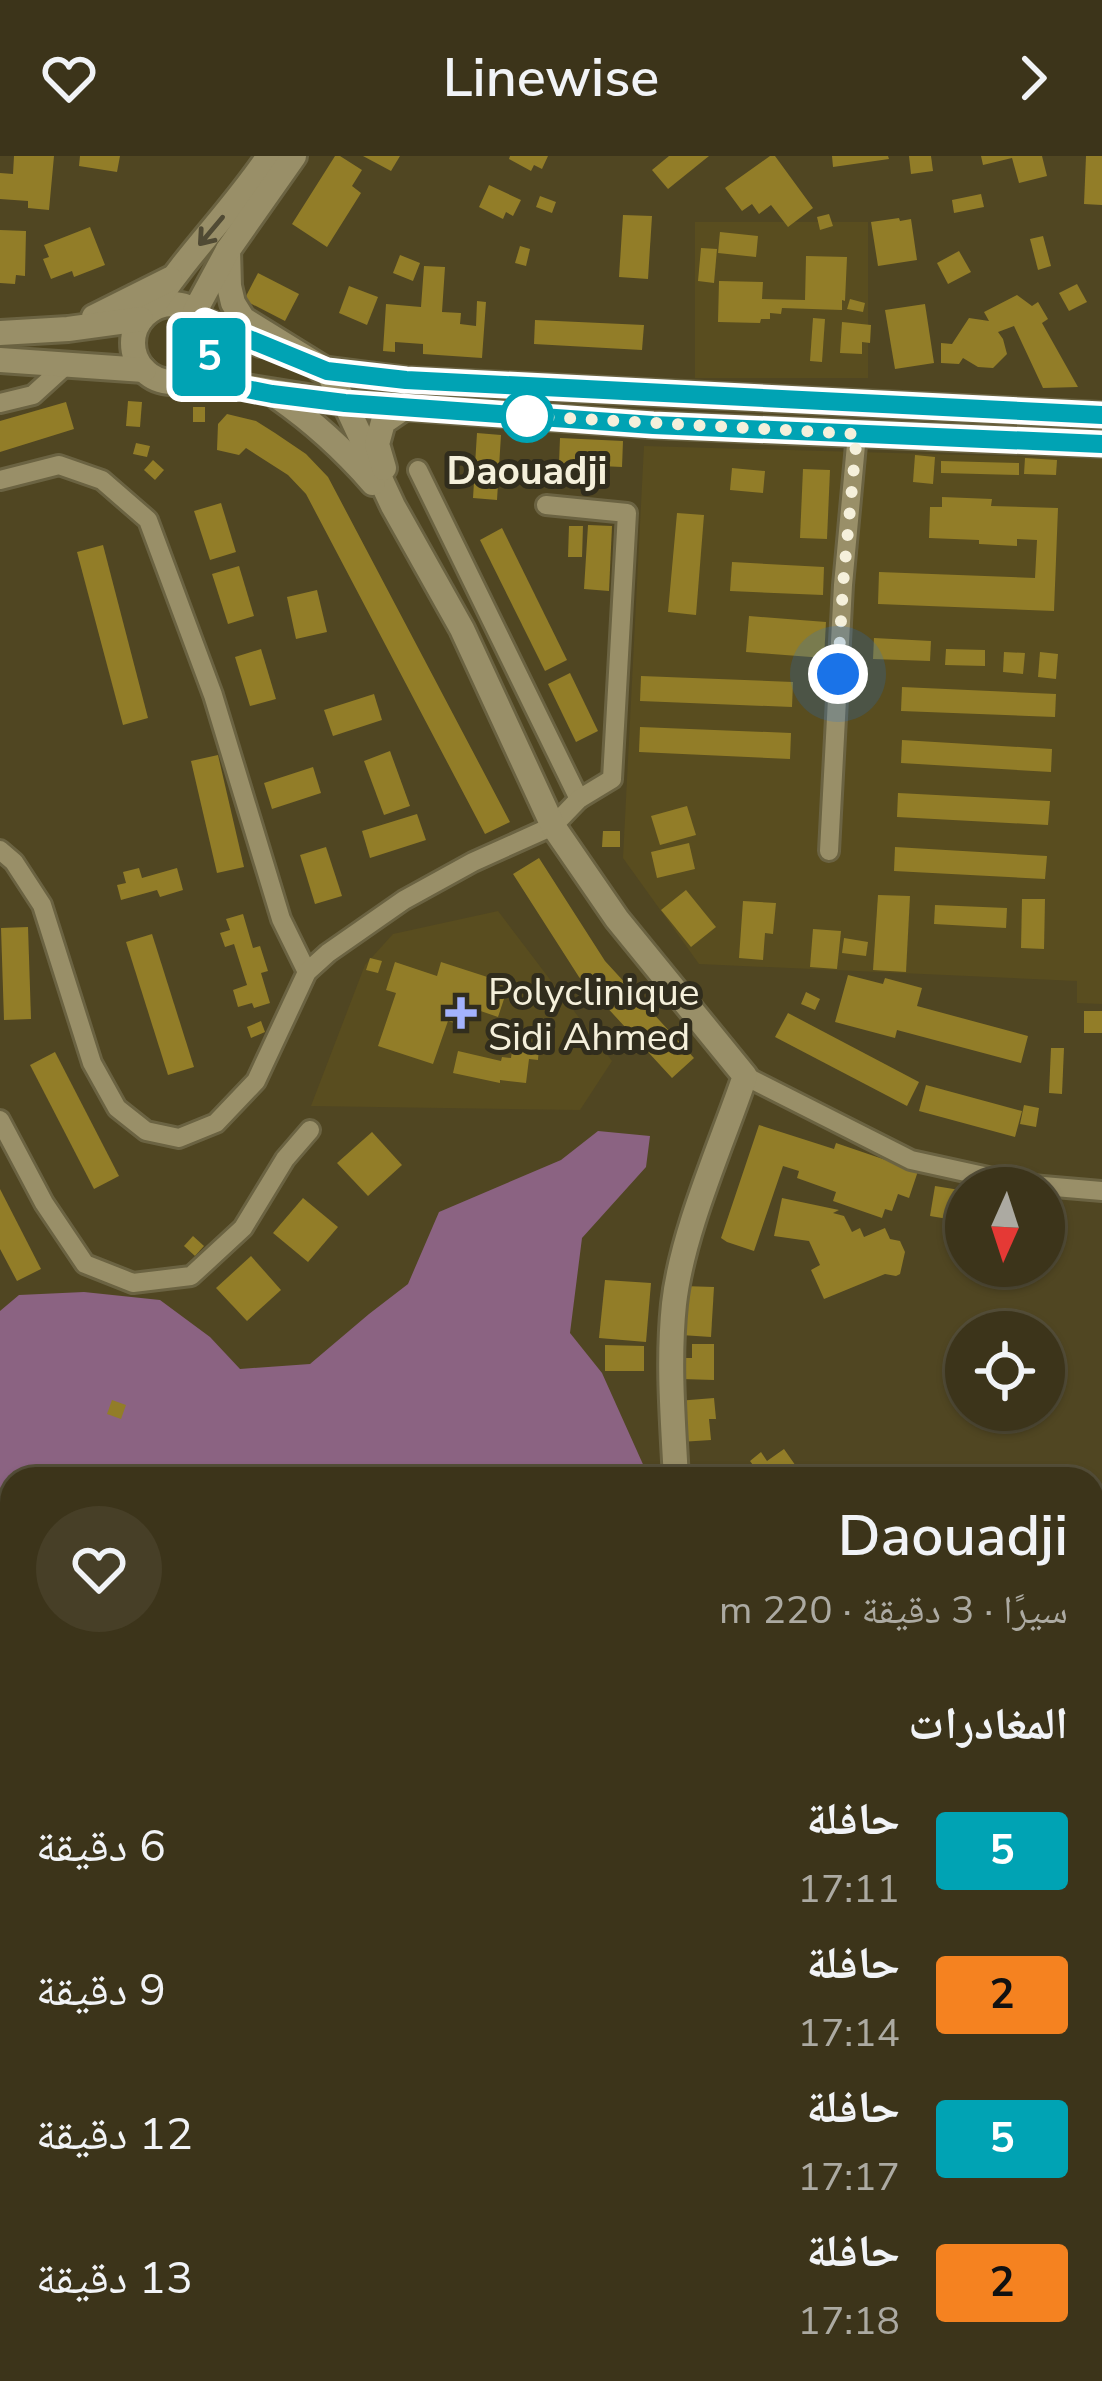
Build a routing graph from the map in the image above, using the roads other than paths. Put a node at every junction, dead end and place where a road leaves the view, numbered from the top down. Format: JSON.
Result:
{"nodes":[{"id":1,"x":269,"y":156,"type":"edge"},
{"id":2,"x":294,"y":156,"type":"edge"},
{"id":3,"x":228,"y":250,"type":"junction"},
{"id":4,"x":172,"y":278,"type":"junction"},
{"id":5,"x":146,"y":314,"type":"junction"},
{"id":6,"x":200,"y":316,"type":"junction"},
{"id":7,"x":68,"y":329,"type":"junction"},
{"id":8,"x":0,"y":333,"type":"edge"},
{"id":9,"x":0,"y":360,"type":"edge"},
{"id":10,"x":66,"y":365,"type":"junction"},
{"id":11,"x":144,"y":370,"type":"junction"},
{"id":12,"x":327,"y":371,"type":"junction"},
{"id":13,"x":189,"y":378,"type":"junction"},
{"id":14,"x":272,"y":394,"type":"junction"},
{"id":15,"x":0,"y":403,"type":"edge"},
{"id":16,"x":345,"y":403,"type":"junction"},
{"id":17,"x":405,"y":407,"type":"junction"},
{"id":18,"x":1102,"y":415,"type":"edge"},
{"id":19,"x":857,"y":434,"type":"junction"},
{"id":20,"x":1102,"y":444,"type":"edge"},
{"id":21,"x":418,"y":470,"type":"dead end"},
{"id":22,"x":0,"y":480,"type":"edge"},
{"id":23,"x":393,"y":506,"type":"junction"},
{"id":24,"x":546,"y":506,"type":"dead end"},
{"id":25,"x":580,"y":799,"type":"junction"},
{"id":26,"x":553,"y":826,"type":"junction"},
{"id":27,"x":0,"y":850,"type":"edge"},
{"id":28,"x":829,"y":851,"type":"dead end"},
{"id":29,"x":307,"y":972,"type":"junction"},
{"id":30,"x":746,"y":1076,"type":"junction"},
{"id":31,"x":0,"y":1120,"type":"edge"},
{"id":32,"x":310,"y":1130,"type":"dead end"},
{"id":33,"x":1102,"y":1191,"type":"edge"},
{"id":34,"x":675,"y":1467,"type":"edge"}],
"edges":[{"from":1,"to":4,"type":"main road","one_way":true},
{"from":2,"to":3,"type":"main road"},
{"from":3,"to":6,"type":"main road"},
{"from":3,"to":12,"type":"main road"},
{"from":4,"to":5,"type":"main road"},
{"from":4,"to":7,"type":"main road"},
{"from":5,"to":6,"type":"main road"},
{"from":5,"to":7,"type":"main road"},
{"from":5,"to":11,"type":"main road"},
{"from":6,"to":12,"type":"main road"},
{"from":6,"to":13,"type":"main road"},
{"from":7,"to":8,"type":"main road"},
{"from":9,"to":10,"type":"main road"},
{"from":10,"to":11,"type":"main road"},
{"from":10,"to":15,"type":"street"},
{"from":11,"to":13,"type":"main road"},
{"from":12,"to":16,"type":"main road"},
{"from":12,"to":18,"type":"main road"},
{"from":13,"to":14,"type":"main road"},
{"from":14,"to":16,"type":"main road"},
{"from":14,"to":23,"type":"main road"},
{"from":16,"to":17,"type":"main road"},
{"from":16,"to":23,"type":"main road"},
{"from":17,"to":19,"type":"main road"},
{"from":17,"to":23,"type":"main road"},
{"from":19,"to":20,"type":"main road"},
{"from":19,"to":28,"type":"street"},
{"from":21,"to":25,"type":"street"},
{"from":22,"to":29,"type":"street"},
{"from":23,"to":26,"type":"main road"},
{"from":24,"to":25,"type":"street"},
{"from":25,"to":26,"type":"street"},
{"from":26,"to":29,"type":"street"},
{"from":26,"to":30,"type":"main road"},
{"from":27,"to":29,"type":"street"},
{"from":30,"to":33,"type":"street"},
{"from":30,"to":34,"type":"main road"},
{"from":31,"to":32,"type":"street"}]}
